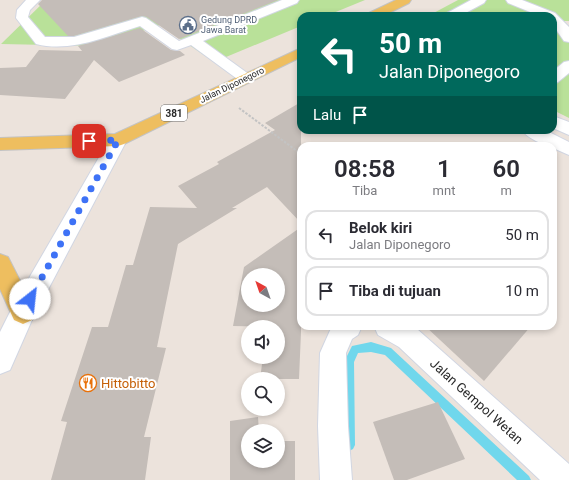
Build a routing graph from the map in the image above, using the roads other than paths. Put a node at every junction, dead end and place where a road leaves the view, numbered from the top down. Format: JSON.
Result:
{"nodes":[{"id":1,"x":34,"y":0,"type":"edge"},
{"id":2,"x":292,"y":0,"type":"edge"},
{"id":3,"x":406,"y":0,"type":"edge"},
{"id":4,"x":480,"y":0,"type":"edge"},
{"id":5,"x":512,"y":0,"type":"edge"},
{"id":6,"x":381,"y":12,"type":"edge"},
{"id":7,"x":458,"y":12,"type":"edge"},
{"id":8,"x":540,"y":12,"type":"edge"},
{"id":9,"x":186,"y":47,"type":"junction"},
{"id":10,"x":297,"y":54,"type":"edge"},
{"id":11,"x":569,"y":65,"type":"edge"},
{"id":12,"x":215,"y":75,"type":"dead end"},
{"id":13,"x":557,"y":76,"type":"edge"},
{"id":14,"x":245,"y":78,"type":"junction"},
{"id":15,"x":229,"y":86,"type":"junction"},
{"id":16,"x":557,"y":123,"type":"edge"},
{"id":17,"x":569,"y":129,"type":"edge"},
{"id":18,"x":539,"y":134,"type":"edge"},
{"id":19,"x":118,"y":140,"type":"junction"},
{"id":20,"x":554,"y":142,"type":"edge"},
{"id":21,"x":0,"y":144,"type":"edge"},
{"id":22,"x":557,"y":144,"type":"edge"},
{"id":23,"x":569,"y":150,"type":"edge"},
{"id":24,"x":0,"y":264,"type":"edge"},
{"id":25,"x":23,"y":312,"type":"junction"},
{"id":26,"x":343,"y":330,"type":"edge"},
{"id":27,"x":394,"y":330,"type":"edge"},
{"id":28,"x":0,"y":360,"type":"edge"},
{"id":29,"x":336,"y":480,"type":"edge"},
{"id":30,"x":563,"y":480,"type":"edge"}],
"edges":[{"from":1,"to":9,"type":"street"},
{"from":2,"to":9,"type":"street"},
{"from":3,"to":6,"type":"main road"},
{"from":4,"to":7,"type":"street"},
{"from":5,"to":8,"type":"street"},
{"from":9,"to":14,"type":"street"},
{"from":10,"to":14,"type":"main road","name":"Jalan Diponegoro","number":"381"},
{"from":11,"to":13,"type":"street"},
{"from":12,"to":15,"type":"street"},
{"from":14,"to":15,"type":"main road","name":"Jalan Diponegoro","number":"381"},
{"from":15,"to":19,"type":"main road","name":"Jalan Diponegoro","number":"381"},
{"from":16,"to":17,"type":"street"},
{"from":18,"to":20,"type":"street"},
{"from":19,"to":21,"type":"main road","name":"Jalan Diponegoro","number":"381"},
{"from":19,"to":25,"type":"street"},
{"from":22,"to":23,"type":"street"},
{"from":24,"to":25,"type":"main road"},
{"from":25,"to":28,"type":"street"},
{"from":26,"to":29,"type":"street"},
{"from":27,"to":30,"type":"street","name":"Jalan Gempol Wetan"}]}
